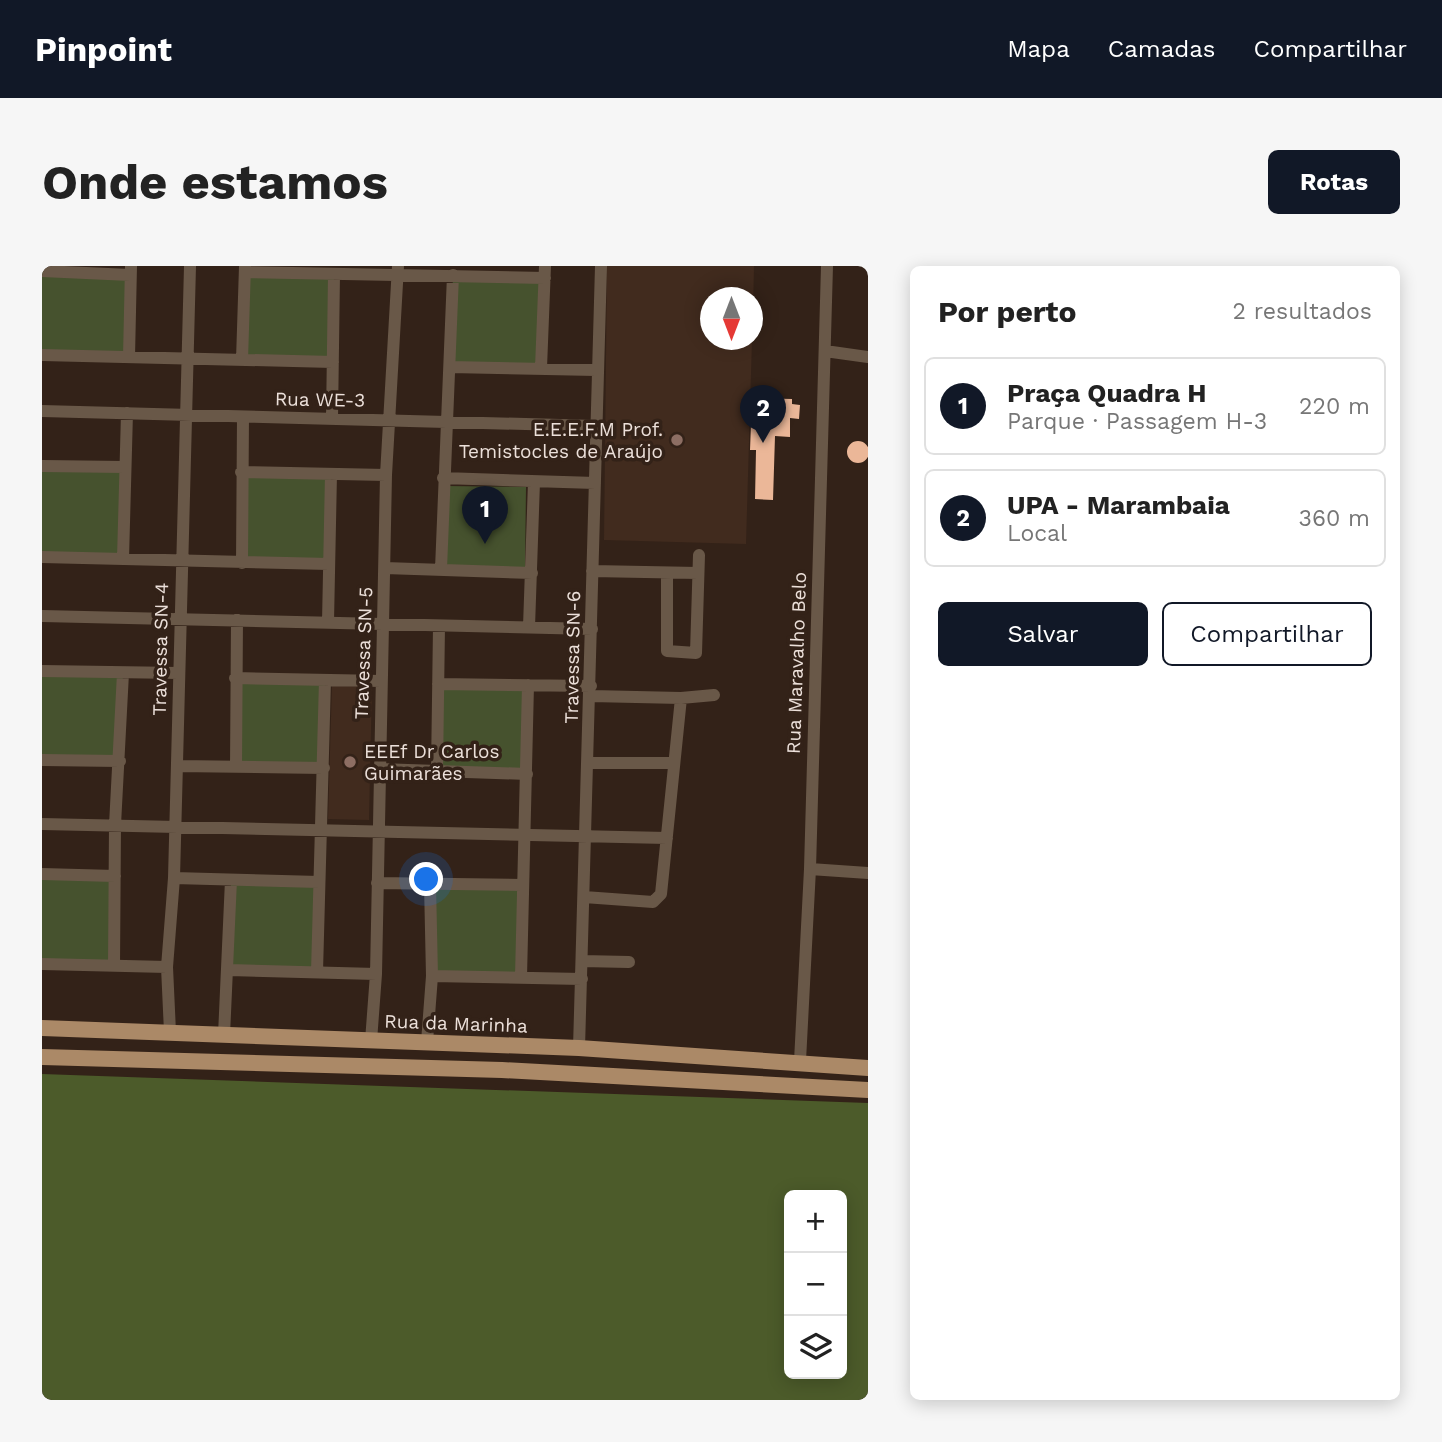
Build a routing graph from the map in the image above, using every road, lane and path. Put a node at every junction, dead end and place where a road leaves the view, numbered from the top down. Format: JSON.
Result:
{"nodes":[{"id":1,"x":190,"y":266,"type":"edge"},
{"id":2,"x":601,"y":266,"type":"edge"},
{"id":3,"x":827,"y":266,"type":"edge"},
{"id":4,"x":245,"y":269,"type":"edge"},
{"id":5,"x":131,"y":270,"type":"edge"},
{"id":6,"x":398,"y":270,"type":"edge"},
{"id":7,"x":42,"y":271,"type":"edge"},
{"id":8,"x":545,"y":272,"type":"edge"},
{"id":9,"x":334,"y":275,"type":"junction"},
{"id":10,"x":453,"y":275,"type":"junction"},
{"id":11,"x":825,"y":351,"type":"junction"},
{"id":12,"x":42,"y":355,"type":"edge"},
{"id":13,"x":868,"y":356,"type":"edge"},
{"id":14,"x":129,"y":357,"type":"junction"},
{"id":15,"x":187,"y":358,"type":"junction"},
{"id":16,"x":242,"y":360,"type":"junction"},
{"id":17,"x":333,"y":362,"type":"junction"},
{"id":18,"x":450,"y":367,"type":"junction"},
{"id":19,"x":541,"y":368,"type":"junction"},
{"id":20,"x":596,"y":370,"type":"junction"},
{"id":21,"x":42,"y":411,"type":"edge"},
{"id":22,"x":127,"y":414,"type":"junction"},
{"id":23,"x":186,"y":415,"type":"junction"},
{"id":24,"x":243,"y":417,"type":"junction"},
{"id":25,"x":332,"y":419,"type":"junction"},
{"id":26,"x":391,"y":420,"type":"junction"},
{"id":27,"x":447,"y":422,"type":"junction"},
{"id":28,"x":596,"y":426,"type":"junction"},
{"id":29,"x":42,"y":466,"type":"edge"},
{"id":30,"x":125,"y":467,"type":"junction"},
{"id":31,"x":241,"y":472,"type":"junction"},
{"id":32,"x":331,"y":474,"type":"junction"},
{"id":33,"x":386,"y":475,"type":"junction"},
{"id":34,"x":443,"y":478,"type":"junction"},
{"id":35,"x":534,"y":482,"type":"junction"},
{"id":36,"x":595,"y":483,"type":"junction"},
{"id":37,"x":699,"y":555,"type":"dead end"},
{"id":38,"x":42,"y":557,"type":"edge"},
{"id":39,"x":123,"y":559,"type":"junction"},
{"id":40,"x":182,"y":562,"type":"junction"},
{"id":41,"x":242,"y":563,"type":"junction"},
{"id":42,"x":329,"y":564,"type":"junction"},
{"id":43,"x":385,"y":568,"type":"junction"},
{"id":44,"x":442,"y":569,"type":"junction"},
{"id":45,"x":592,"y":571,"type":"junction"},
{"id":46,"x":532,"y":573,"type":"junction"},
{"id":47,"x":667,"y":573,"type":"junction"},
{"id":48,"x":698,"y":573,"type":"junction"},
{"id":49,"x":42,"y":615,"type":"edge"},
{"id":50,"x":180,"y":618,"type":"junction"},
{"id":51,"x":237,"y":621,"type":"junction"},
{"id":52,"x":328,"y":622,"type":"junction"},
{"id":53,"x":383,"y":624,"type":"junction"},
{"id":54,"x":439,"y":626,"type":"junction"},
{"id":55,"x":529,"y":627,"type":"junction"},
{"id":56,"x":592,"y":629,"type":"junction"},
{"id":57,"x":42,"y":671,"type":"edge"},
{"id":58,"x":123,"y":673,"type":"junction"},
{"id":59,"x":179,"y":673,"type":"junction"},
{"id":60,"x":235,"y":678,"type":"junction"},
{"id":61,"x":325,"y":680,"type":"junction"},
{"id":62,"x":381,"y":681,"type":"junction"},
{"id":63,"x":438,"y":684,"type":"junction"},
{"id":64,"x":528,"y":685,"type":"junction"},
{"id":65,"x":591,"y":691,"type":"junction"},
{"id":66,"x":714,"y":695,"type":"dead end"},
{"id":67,"x":681,"y":698,"type":"junction"},
{"id":68,"x":42,"y":760,"type":"edge"},
{"id":69,"x":120,"y":761,"type":"junction"},
{"id":70,"x":589,"y":763,"type":"junction"},
{"id":71,"x":673,"y":763,"type":"junction"},
{"id":72,"x":177,"y":766,"type":"junction"},
{"id":73,"x":236,"y":767,"type":"junction"},
{"id":74,"x":324,"y":768,"type":"junction"},
{"id":75,"x":379,"y":769,"type":"junction"},
{"id":76,"x":437,"y":771,"type":"junction"},
{"id":77,"x":527,"y":774,"type":"junction"},
{"id":78,"x":42,"y":824,"type":"edge"},
{"id":79,"x":116,"y":825,"type":"junction"},
{"id":80,"x":174,"y":825,"type":"junction"},
{"id":81,"x":319,"y":831,"type":"junction"},
{"id":82,"x":377,"y":832,"type":"junction"},
{"id":83,"x":526,"y":836,"type":"junction"},
{"id":84,"x":587,"y":837,"type":"junction"},
{"id":85,"x":667,"y":838,"type":"junction"},
{"id":86,"x":810,"y":869,"type":"junction"},
{"id":87,"x":868,"y":873,"type":"edge"},
{"id":88,"x":42,"y":874,"type":"edge"},
{"id":89,"x":115,"y":877,"type":"junction"},
{"id":90,"x":174,"y":878,"type":"junction"},
{"id":91,"x":231,"y":880,"type":"junction"},
{"id":92,"x":319,"y":882,"type":"junction"},
{"id":93,"x":377,"y":883,"type":"junction"},
{"id":94,"x":430,"y":884,"type":"junction"},
{"id":95,"x":522,"y":885,"type":"junction"},
{"id":96,"x":584,"y":897,"type":"junction"},
{"id":97,"x":582,"y":961,"type":"junction"},
{"id":98,"x":629,"y":962,"type":"dead end"},
{"id":99,"x":42,"y":964,"type":"edge"},
{"id":100,"x":114,"y":966,"type":"junction"},
{"id":101,"x":167,"y":967,"type":"junction"},
{"id":102,"x":229,"y":970,"type":"junction"},
{"id":103,"x":317,"y":972,"type":"junction"},
{"id":104,"x":376,"y":974,"type":"junction"},
{"id":105,"x":432,"y":976,"type":"junction"},
{"id":106,"x":521,"y":977,"type":"junction"},
{"id":107,"x":582,"y":979,"type":"junction"},
{"id":108,"x":42,"y":1028,"type":"edge"},
{"id":109,"x":170,"y":1032,"type":"junction"},
{"id":110,"x":224,"y":1035,"type":"junction"},
{"id":111,"x":371,"y":1041,"type":"junction"},
{"id":112,"x":427,"y":1042,"type":"junction"},
{"id":113,"x":555,"y":1047,"type":"junction"},
{"id":114,"x":579,"y":1048,"type":"junction"},
{"id":115,"x":42,"y":1057,"type":"edge"},
{"id":116,"x":800,"y":1061,"type":"junction"},
{"id":117,"x":868,"y":1068,"type":"edge"},
{"id":118,"x":474,"y":1070,"type":"junction"},
{"id":119,"x":868,"y":1090,"type":"edge"}],
"edges":[{"from":1,"to":15,"type":"street","name":"Travessa SN-4"},
{"from":2,"to":20,"type":"street","name":"Travessa SN-6"},
{"from":3,"to":11,"type":"street","name":"Rua Maravalho Belo"},
{"from":4,"to":9,"type":"street"},
{"from":4,"to":16,"type":"street"},
{"from":5,"to":7,"type":"street"},
{"from":5,"to":14,"type":"street"},
{"from":6,"to":9,"type":"street"},
{"from":6,"to":10,"type":"street"},
{"from":6,"to":26,"type":"street","name":"Travessa SN-5"},
{"from":8,"to":10,"type":"street"},
{"from":8,"to":19,"type":"street"},
{"from":9,"to":17,"type":"street"},
{"from":10,"to":18,"type":"street"},
{"from":11,"to":13,"type":"street"},
{"from":11,"to":86,"type":"street","name":"Rua Maravalho Belo"},
{"from":12,"to":14,"type":"street"},
{"from":14,"to":15,"type":"street"},
{"from":15,"to":16,"type":"street"},
{"from":15,"to":23,"type":"street","name":"Travessa SN-4"},
{"from":16,"to":17,"type":"street"},
{"from":17,"to":25,"type":"street"},
{"from":18,"to":19,"type":"street"},
{"from":18,"to":27,"type":"street"},
{"from":19,"to":20,"type":"street"},
{"from":20,"to":28,"type":"street","name":"Travessa SN-6"},
{"from":21,"to":22,"type":"street","name":"Rua WE-3"},
{"from":22,"to":23,"type":"street","name":"Rua WE-3"},
{"from":22,"to":30,"type":"street"},
{"from":23,"to":24,"type":"street","name":"Rua WE-3"},
{"from":23,"to":40,"type":"street","name":"Travessa SN-4"},
{"from":24,"to":25,"type":"street","name":"Rua WE-3"},
{"from":24,"to":31,"type":"street"},
{"from":25,"to":26,"type":"street","name":"Rua WE-3"},
{"from":26,"to":27,"type":"street","name":"Rua WE-3"},
{"from":26,"to":33,"type":"street","name":"Travessa SN-5"},
{"from":27,"to":28,"type":"street","name":"Rua WE-3"},
{"from":27,"to":34,"type":"street"},
{"from":28,"to":36,"type":"street","name":"Travessa SN-6"},
{"from":29,"to":30,"type":"street"},
{"from":30,"to":39,"type":"street"},
{"from":31,"to":32,"type":"street"},
{"from":31,"to":41,"type":"street"},
{"from":32,"to":33,"type":"street"},
{"from":32,"to":42,"type":"street"},
{"from":33,"to":43,"type":"street","name":"Travessa SN-5"},
{"from":34,"to":35,"type":"street"},
{"from":34,"to":44,"type":"street"},
{"from":35,"to":36,"type":"street"},
{"from":35,"to":46,"type":"street"},
{"from":36,"to":45,"type":"street","name":"Travessa SN-6"},
{"from":37,"to":48,"type":"street"},
{"from":38,"to":39,"type":"street"},
{"from":39,"to":40,"type":"street"},
{"from":40,"to":41,"type":"street"},
{"from":40,"to":50,"type":"street","name":"Travessa SN-4"},
{"from":41,"to":42,"type":"street"},
{"from":42,"to":52,"type":"street"},
{"from":43,"to":44,"type":"street"},
{"from":43,"to":53,"type":"street","name":"Travessa SN-5"},
{"from":44,"to":46,"type":"street"},
{"from":45,"to":47,"type":"street"},
{"from":45,"to":56,"type":"street","name":"Travessa SN-6"},
{"from":46,"to":55,"type":"street"},
{"from":47,"to":48,"type":"street"},
{"from":47,"to":48,"type":"street"},
{"from":49,"to":50,"type":"street"},
{"from":50,"to":51,"type":"street"},
{"from":50,"to":59,"type":"street","name":"Travessa SN-4"},
{"from":51,"to":52,"type":"street"},
{"from":51,"to":60,"type":"street"},
{"from":52,"to":53,"type":"street"},
{"from":53,"to":54,"type":"street"},
{"from":53,"to":62,"type":"street","name":"Travessa SN-5"},
{"from":54,"to":55,"type":"street"},
{"from":54,"to":63,"type":"street"},
{"from":55,"to":56,"type":"street"},
{"from":56,"to":65,"type":"street","name":"Travessa SN-6"},
{"from":57,"to":58,"type":"street"},
{"from":58,"to":59,"type":"street"},
{"from":58,"to":69,"type":"street"},
{"from":59,"to":72,"type":"street","name":"Travessa SN-4"},
{"from":60,"to":61,"type":"street"},
{"from":60,"to":73,"type":"street"},
{"from":61,"to":62,"type":"street"},
{"from":61,"to":74,"type":"street"},
{"from":62,"to":75,"type":"street","name":"Travessa SN-5"},
{"from":63,"to":64,"type":"street"},
{"from":63,"to":76,"type":"street"},
{"from":64,"to":65,"type":"street"},
{"from":64,"to":77,"type":"street"},
{"from":65,"to":67,"type":"street"},
{"from":65,"to":70,"type":"street","name":"Travessa SN-6"},
{"from":66,"to":67,"type":"street"},
{"from":67,"to":71,"type":"street"},
{"from":68,"to":69,"type":"street"},
{"from":69,"to":79,"type":"street"},
{"from":70,"to":71,"type":"street"},
{"from":70,"to":84,"type":"street","name":"Travessa SN-6"},
{"from":71,"to":85,"type":"street"},
{"from":72,"to":73,"type":"street"},
{"from":72,"to":80,"type":"street","name":"Travessa SN-4"},
{"from":73,"to":74,"type":"street"},
{"from":74,"to":81,"type":"street"},
{"from":75,"to":76,"type":"street"},
{"from":75,"to":82,"type":"street","name":"Travessa SN-5"},
{"from":76,"to":77,"type":"street"},
{"from":77,"to":83,"type":"street"},
{"from":78,"to":79,"type":"street"},
{"from":79,"to":80,"type":"street"},
{"from":79,"to":89,"type":"street"},
{"from":80,"to":81,"type":"street"},
{"from":80,"to":90,"type":"street","name":"Travessa SN-4"},
{"from":81,"to":82,"type":"street"},
{"from":81,"to":92,"type":"street"},
{"from":82,"to":83,"type":"street"},
{"from":82,"to":93,"type":"street","name":"Travessa SN-5"},
{"from":83,"to":84,"type":"street"},
{"from":83,"to":95,"type":"street"},
{"from":84,"to":85,"type":"street"},
{"from":84,"to":96,"type":"street","name":"Travessa SN-6"},
{"from":85,"to":96,"type":"street"},
{"from":86,"to":87,"type":"street"},
{"from":86,"to":116,"type":"street","name":"Rua Maravalho Belo"},
{"from":88,"to":89,"type":"street"},
{"from":89,"to":100,"type":"street"},
{"from":90,"to":91,"type":"street"},
{"from":90,"to":101,"type":"street","name":"Travessa SN-4"},
{"from":91,"to":92,"type":"street"},
{"from":91,"to":102,"type":"street"},
{"from":92,"to":103,"type":"street"},
{"from":93,"to":94,"type":"street"},
{"from":93,"to":104,"type":"street","name":"Travessa SN-5"},
{"from":94,"to":95,"type":"street"},
{"from":94,"to":105,"type":"street"},
{"from":95,"to":106,"type":"street"},
{"from":96,"to":97,"type":"street","name":"Travessa SN-6"},
{"from":97,"to":98,"type":"street"},
{"from":97,"to":107,"type":"street","name":"Travessa SN-6"},
{"from":99,"to":100,"type":"street"},
{"from":100,"to":101,"type":"street"},
{"from":101,"to":109,"type":"street","name":"Travessa SN-4"},
{"from":102,"to":103,"type":"street"},
{"from":102,"to":110,"type":"street"},
{"from":103,"to":104,"type":"street"},
{"from":104,"to":111,"type":"street","name":"Travessa SN-5"},
{"from":105,"to":106,"type":"street"},
{"from":105,"to":112,"type":"street"},
{"from":106,"to":107,"type":"street"},
{"from":107,"to":114,"type":"street","name":"Travessa SN-6"},
{"from":108,"to":109,"type":"main road","name":"Rua da Marinha"},
{"from":109,"to":110,"type":"main road","name":"Rua da Marinha"},
{"from":110,"to":111,"type":"main road","name":"Rua da Marinha"},
{"from":111,"to":112,"type":"main road","name":"Rua da Marinha"},
{"from":112,"to":113,"type":"main road","name":"Rua da Marinha"},
{"from":113,"to":114,"type":"main road","name":"Rua da Marinha"},
{"from":113,"to":118,"type":"main road"},
{"from":114,"to":116,"type":"main road","name":"Rua da Marinha"},
{"from":115,"to":118,"type":"main road"},
{"from":116,"to":117,"type":"main road","name":"Rua da Marinha"},
{"from":118,"to":119,"type":"main road"}]}
